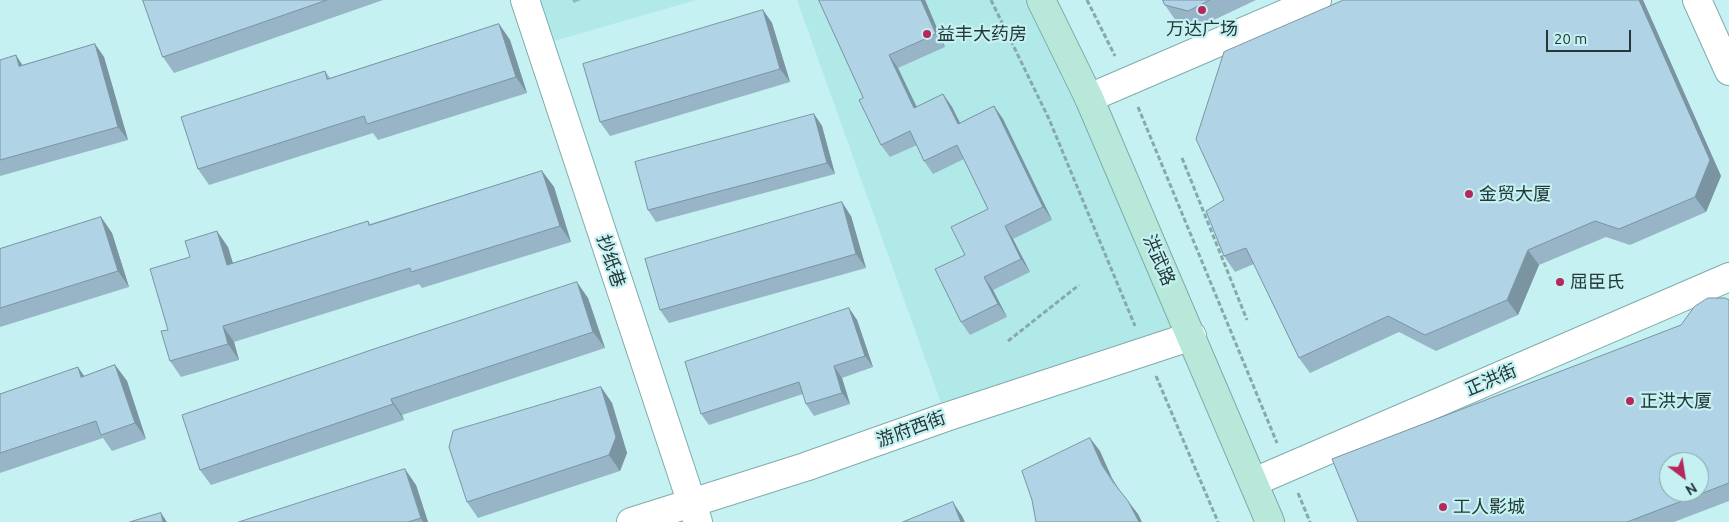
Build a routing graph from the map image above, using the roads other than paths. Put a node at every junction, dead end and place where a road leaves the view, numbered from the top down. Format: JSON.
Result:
{"nodes":[{"id":1,"x":525,"y":0,"type":"edge"},
{"id":2,"x":1042,"y":0,"type":"edge"},
{"id":3,"x":1317,"y":0,"type":"edge"},
{"id":4,"x":1697,"y":0,"type":"edge"},
{"id":5,"x":1729,"y":71,"type":"edge"},
{"id":6,"x":1089,"y":98,"type":"junction"},
{"id":7,"x":1729,"y":277,"type":"edge"},
{"id":8,"x":1192,"y":336,"type":"junction"},
{"id":9,"x":1254,"y":482,"type":"junction"},
{"id":10,"x":695,"y":513,"type":"edge"},
{"id":11,"x":631,"y":522,"type":"edge"},
{"id":12,"x":1270,"y":522,"type":"edge"}],
"edges":[{"from":1,"to":10,"type":"street","name":"抄纸巷"},
{"from":2,"to":6,"type":"main road","name":"洪武路"},
{"from":3,"to":6,"type":"street"},
{"from":4,"to":5,"type":"street"},
{"from":6,"to":8,"type":"main road","name":"洪武路"},
{"from":7,"to":9,"type":"street","name":"正洪街"},
{"from":8,"to":9,"type":"main road","name":"洪武路"},
{"from":8,"to":10,"type":"street","name":"游府西街"},
{"from":9,"to":12,"type":"main road","name":"洪武路"},
{"from":10,"to":11,"type":"street","name":"游府西街"}]}
